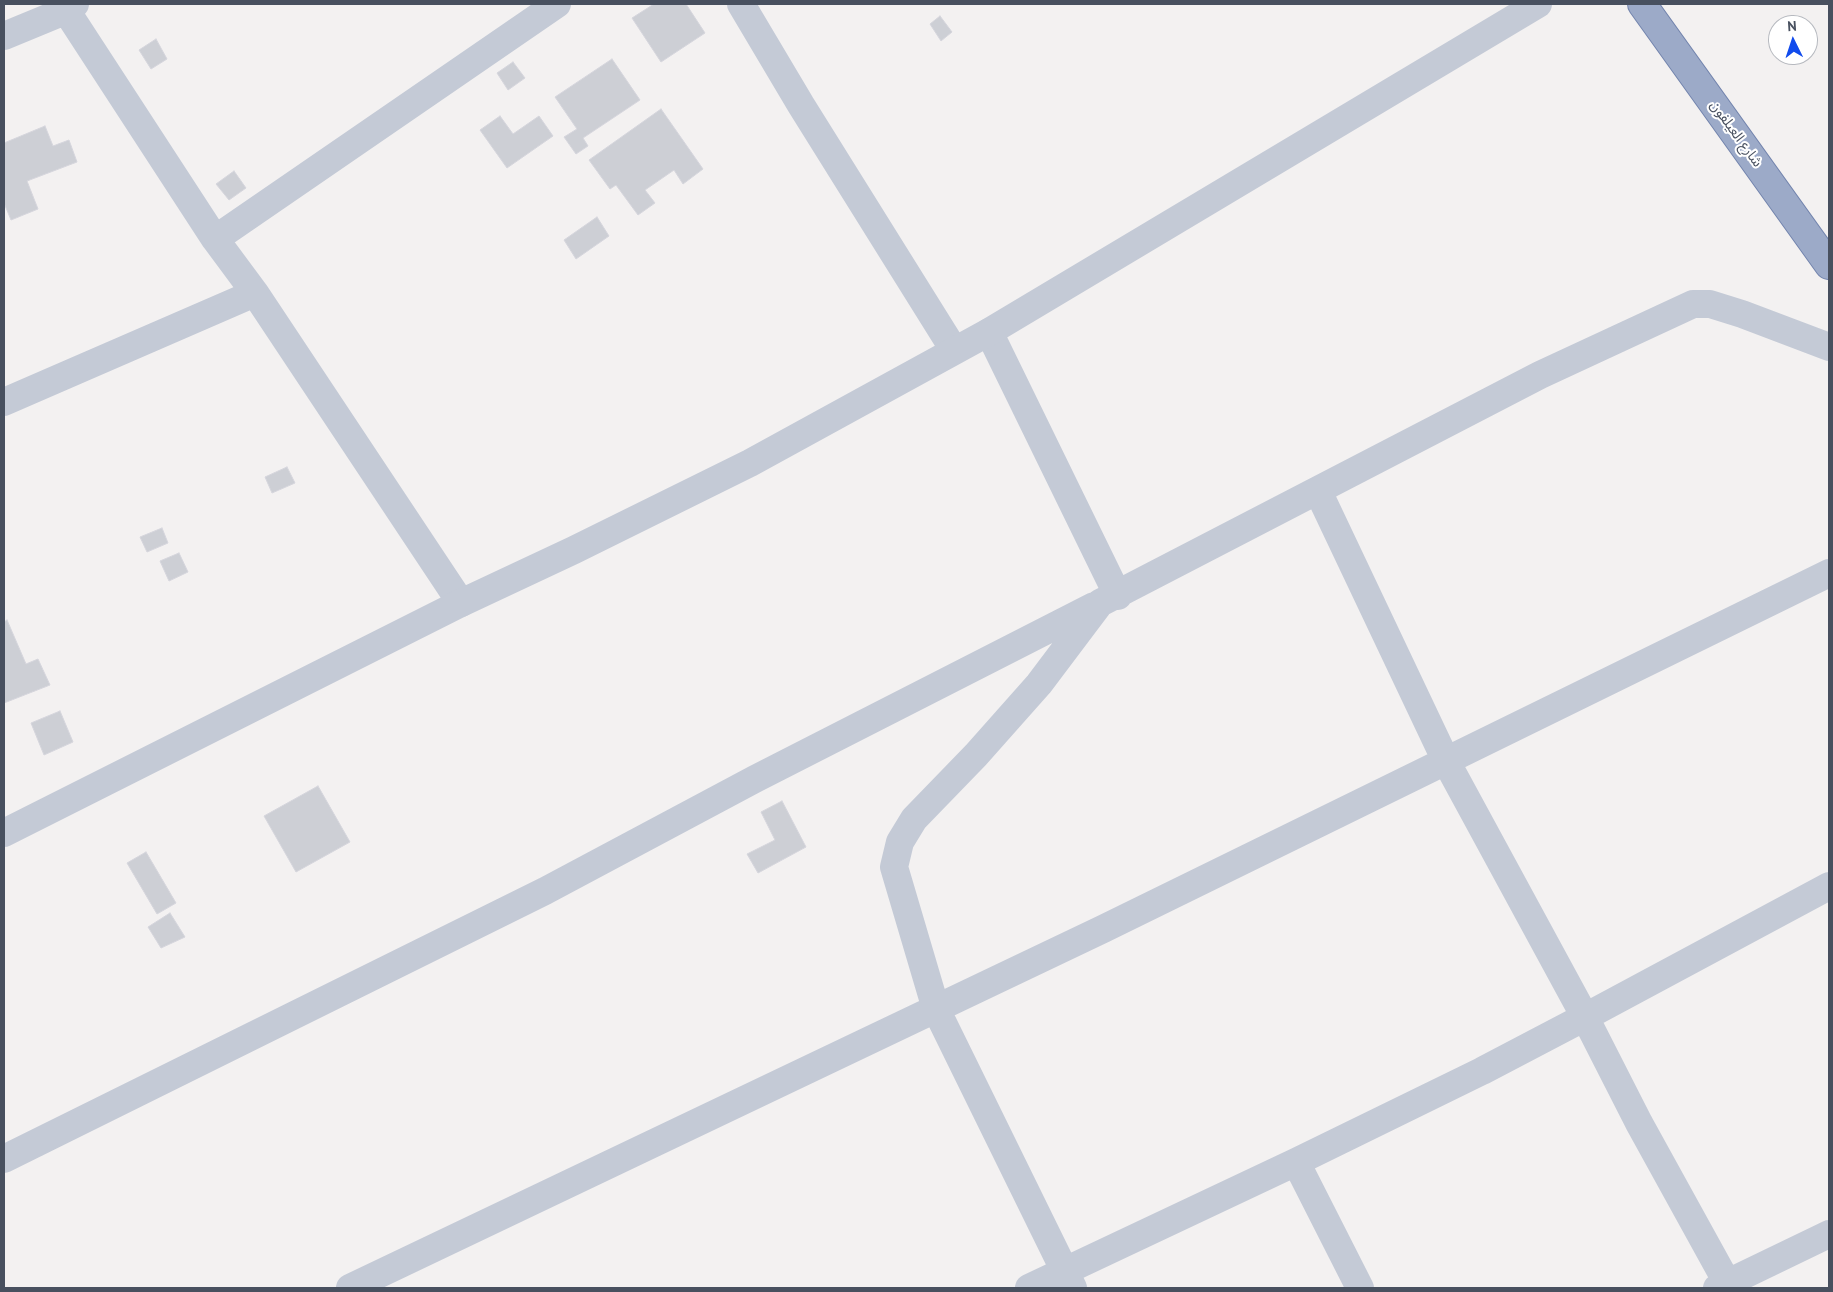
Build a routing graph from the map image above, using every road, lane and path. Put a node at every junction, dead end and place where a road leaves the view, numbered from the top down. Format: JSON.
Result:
{"nodes":[{"id":1,"x":558,"y":4,"type":"edge"},
{"id":2,"x":741,"y":4,"type":"edge"},
{"id":3,"x":1538,"y":4,"type":"edge"},
{"id":4,"x":1642,"y":4,"type":"edge"},
{"id":5,"x":68,"y":6,"type":"edge"},
{"id":6,"x":4,"y":36,"type":"edge"},
{"id":7,"x":216,"y":238,"type":"junction"},
{"id":8,"x":1829,"y":265,"type":"edge"},
{"id":9,"x":255,"y":293,"type":"junction"},
{"id":10,"x":989,"y":332,"type":"junction"},
{"id":11,"x":1829,"y":347,"type":"edge"},
{"id":12,"x":954,"y":350,"type":"junction"},
{"id":13,"x":4,"y":402,"type":"edge"},
{"id":14,"x":1318,"y":491,"type":"junction"},
{"id":15,"x":1829,"y":573,"type":"edge"},
{"id":16,"x":1109,"y":599,"type":"junction"},
{"id":17,"x":461,"y":603,"type":"junction"},
{"id":18,"x":1446,"y":761,"type":"junction"},
{"id":19,"x":4,"y":833,"type":"edge"},
{"id":20,"x":1829,"y":886,"type":"edge"},
{"id":21,"x":936,"y":1009,"type":"junction"},
{"id":22,"x":1584,"y":1017,"type":"junction"},
{"id":23,"x":4,"y":1159,"type":"edge"},
{"id":24,"x":1296,"y":1162,"type":"junction"},
{"id":25,"x":1829,"y":1234,"type":"edge"},
{"id":26,"x":1069,"y":1280,"type":"edge"},
{"id":27,"x":1725,"y":1287,"type":"edge"},
{"id":28,"x":350,"y":1288,"type":"edge"},
{"id":29,"x":1029,"y":1288,"type":"edge"},
{"id":30,"x":1360,"y":1288,"type":"edge"}],
"edges":[{"from":1,"to":7,"type":"street"},
{"from":2,"to":12,"type":"street"},
{"from":3,"to":10,"type":"street"},
{"from":4,"to":8,"type":"highway","name":"شارع العيلفون"},
{"from":5,"to":6,"type":"street"},
{"from":5,"to":7,"type":"street"},
{"from":7,"to":9,"type":"street"},
{"from":9,"to":13,"type":"street"},
{"from":9,"to":17,"type":"street"},
{"from":10,"to":12,"type":"street"},
{"from":10,"to":16,"type":"street"},
{"from":11,"to":14,"type":"street"},
{"from":12,"to":17,"type":"street"},
{"from":14,"to":16,"type":"street"},
{"from":14,"to":18,"type":"street"},
{"from":15,"to":18,"type":"street"},
{"from":16,"to":21,"type":"street"},
{"from":16,"to":23,"type":"street"},
{"from":17,"to":19,"type":"street"},
{"from":18,"to":21,"type":"street"},
{"from":18,"to":22,"type":"street"},
{"from":20,"to":22,"type":"street"},
{"from":21,"to":26,"type":"street"},
{"from":21,"to":28,"type":"street"},
{"from":22,"to":24,"type":"street"},
{"from":22,"to":27,"type":"street"},
{"from":24,"to":26,"type":"street"},
{"from":24,"to":30,"type":"street"},
{"from":25,"to":27,"type":"street"},
{"from":26,"to":29,"type":"street"}]}
